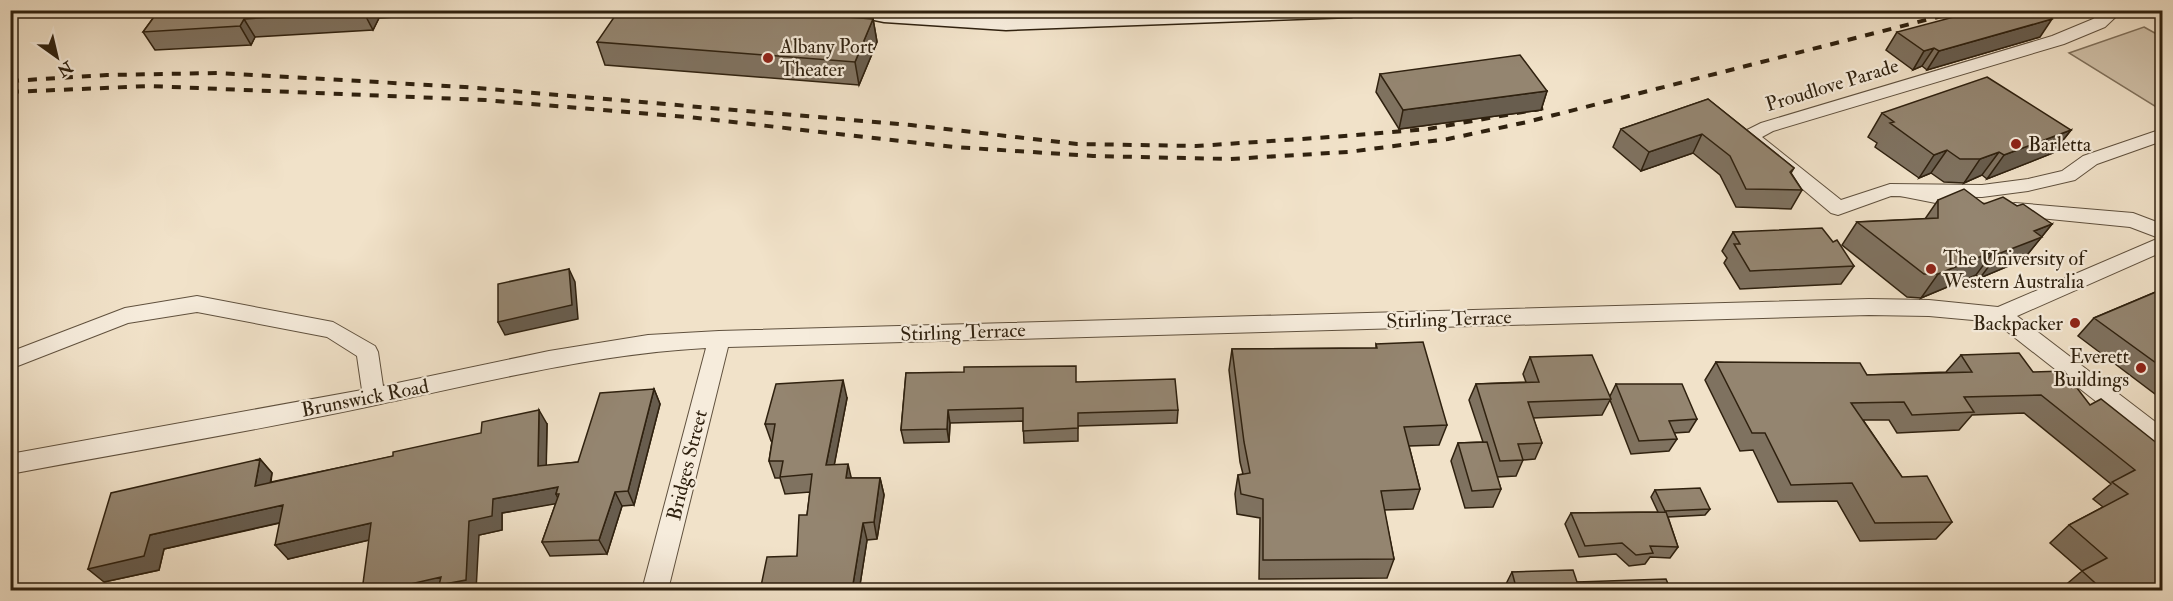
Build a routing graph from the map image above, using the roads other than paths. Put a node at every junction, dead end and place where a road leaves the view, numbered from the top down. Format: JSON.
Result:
{"nodes":[{"id":1,"x":858,"y":10,"type":"edge"},
{"id":2,"x":1239,"y":10,"type":"edge"},
{"id":3,"x":1351,"y":10,"type":"edge"},
{"id":4,"x":2115,"y":10,"type":"edge"},
{"id":5,"x":1128,"y":20,"type":"junction"},
{"id":6,"x":2163,"y":135,"type":"edge"},
{"id":7,"x":1890,"y":190,"type":"junction"},
{"id":8,"x":1984,"y":205,"type":"edge"},
{"id":9,"x":2010,"y":209,"type":"edge"},
{"id":10,"x":2163,"y":232,"type":"edge"},
{"id":11,"x":2163,"y":243,"type":"edge"},
{"id":12,"x":2000,"y":315,"type":"junction"},
{"id":13,"x":719,"y":339,"type":"junction"},
{"id":14,"x":10,"y":361,"type":"edge"},
{"id":15,"x":374,"y":397,"type":"junction"},
{"id":16,"x":2163,"y":440,"type":"edge"},
{"id":17,"x":10,"y":464,"type":"edge"},
{"id":18,"x":655,"y":591,"type":"edge"}],
"edges":[{"from":1,"to":5,"type":"main road"},
{"from":2,"to":5,"type":"main road"},
{"from":3,"to":5,"type":"main road"},
{"from":4,"to":7,"type":"street","name":"Proudlove Parade"},
{"from":6,"to":7,"type":"street","name":"Proudlove Parade"},
{"from":7,"to":8,"type":"street"},
{"from":9,"to":10,"type":"street"},
{"from":11,"to":12,"type":"street","name":"Stirling Terrace"},
{"from":12,"to":13,"type":"street","name":"Stirling Terrace"},
{"from":12,"to":16,"type":"street"},
{"from":13,"to":15,"type":"street","name":"Brunswick Road"},
{"from":13,"to":18,"type":"street","name":"Bridges Street"},
{"from":14,"to":15,"type":"street"},
{"from":15,"to":17,"type":"street","name":"Brunswick Road"}]}
